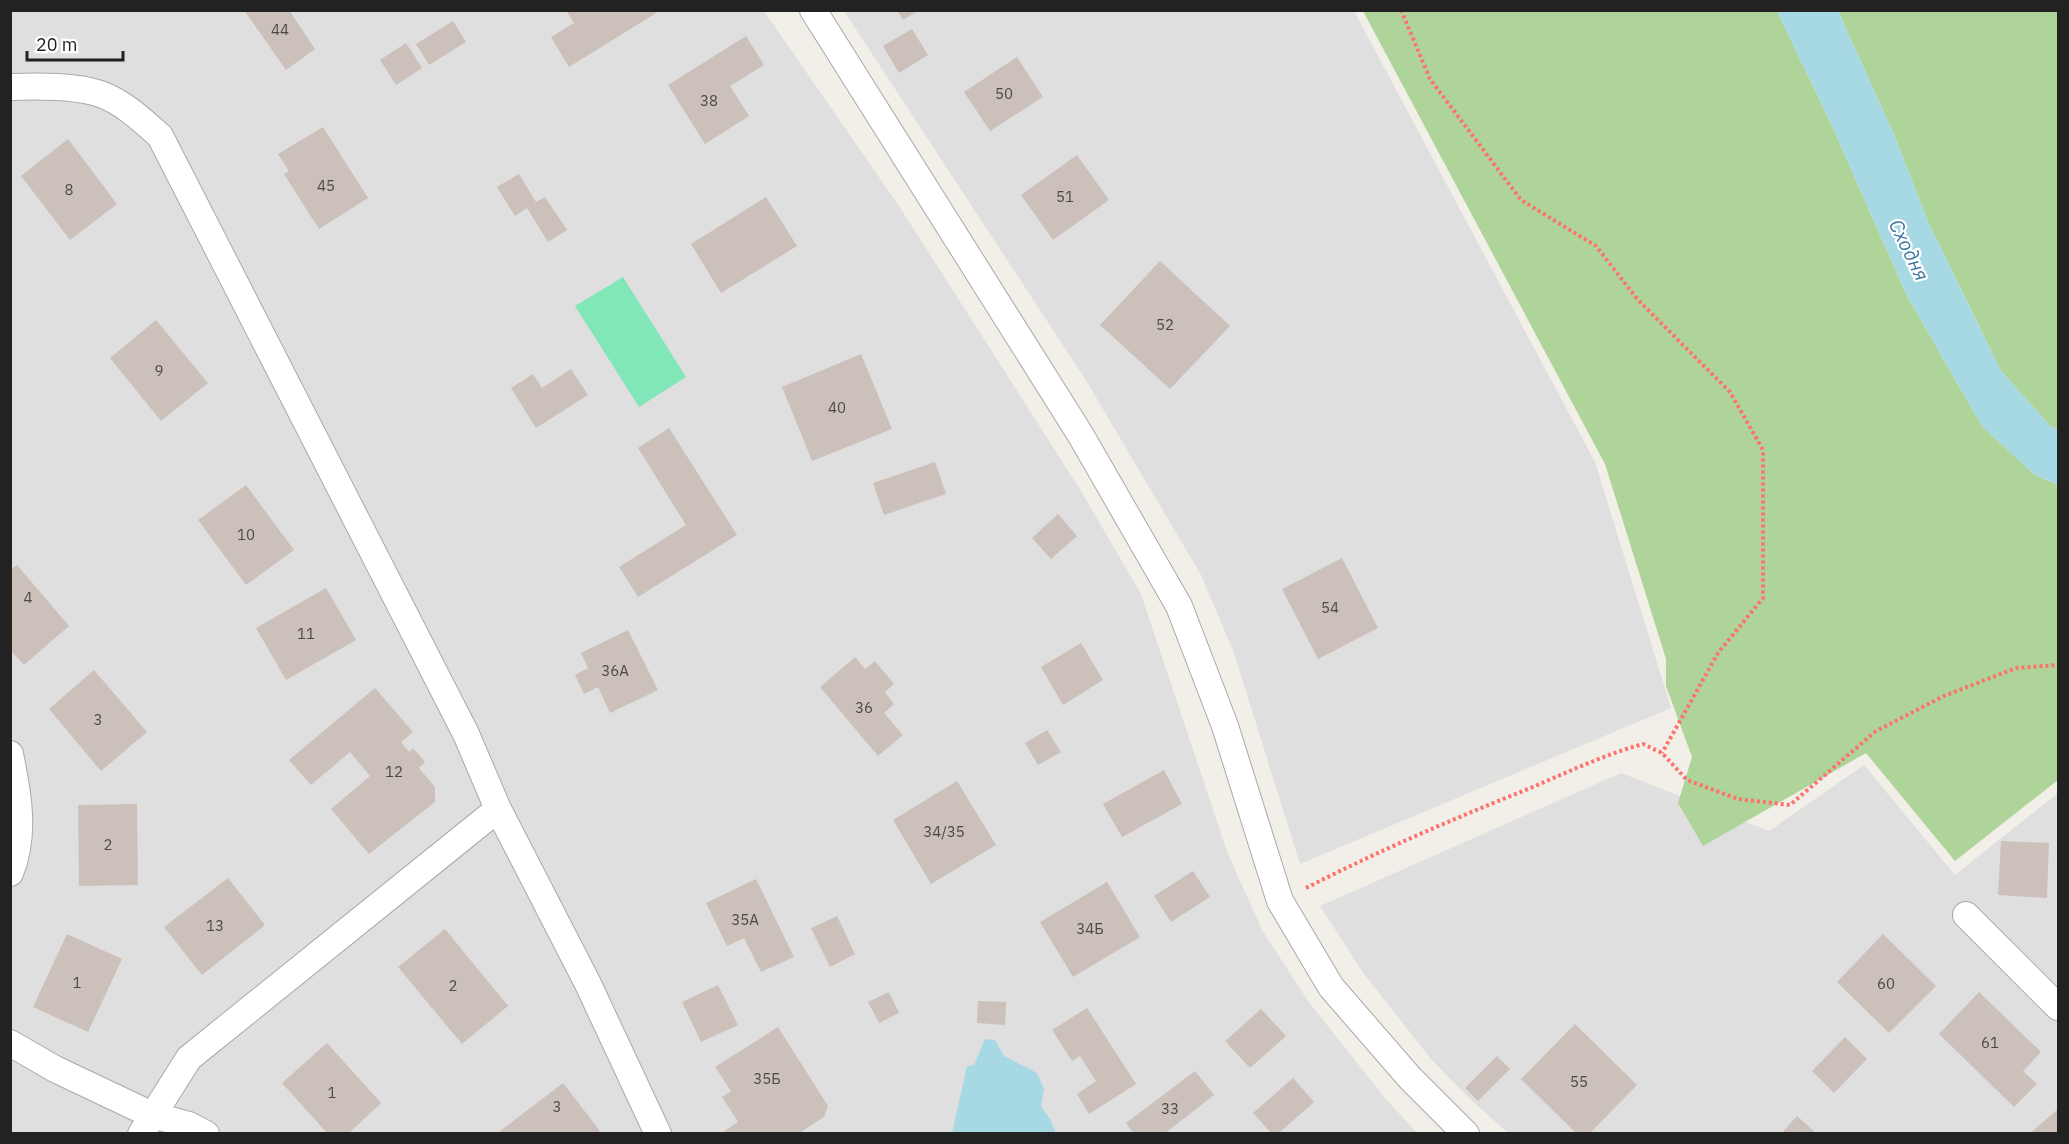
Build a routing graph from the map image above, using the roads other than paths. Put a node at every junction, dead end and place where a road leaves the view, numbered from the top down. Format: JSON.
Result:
{"nodes":[{"id":1,"x":813,"y":10,"type":"edge"},
{"id":2,"x":10,"y":87,"type":"edge"},
{"id":3,"x":10,"y":754,"type":"edge"},
{"id":4,"x":498,"y":809,"type":"junction"},
{"id":5,"x":10,"y":873,"type":"edge"},
{"id":6,"x":1966,"y":915,"type":"dead end"},
{"id":7,"x":2058,"y":1007,"type":"edge"},
{"id":8,"x":10,"y":1043,"type":"edge"},
{"id":9,"x":146,"y":1124,"type":"edge"},
{"id":10,"x":206,"y":1134,"type":"edge"},
{"id":11,"x":658,"y":1134,"type":"edge"},
{"id":12,"x":1466,"y":1134,"type":"edge"}],
"edges":[{"from":1,"to":12,"type":"street"},
{"from":2,"to":4,"type":"street"},
{"from":3,"to":5,"type":"street"},
{"from":4,"to":9,"type":"street"},
{"from":4,"to":11,"type":"street"},
{"from":6,"to":7,"type":"street"},
{"from":8,"to":9,"type":"street"},
{"from":9,"to":10,"type":"street"}]}
